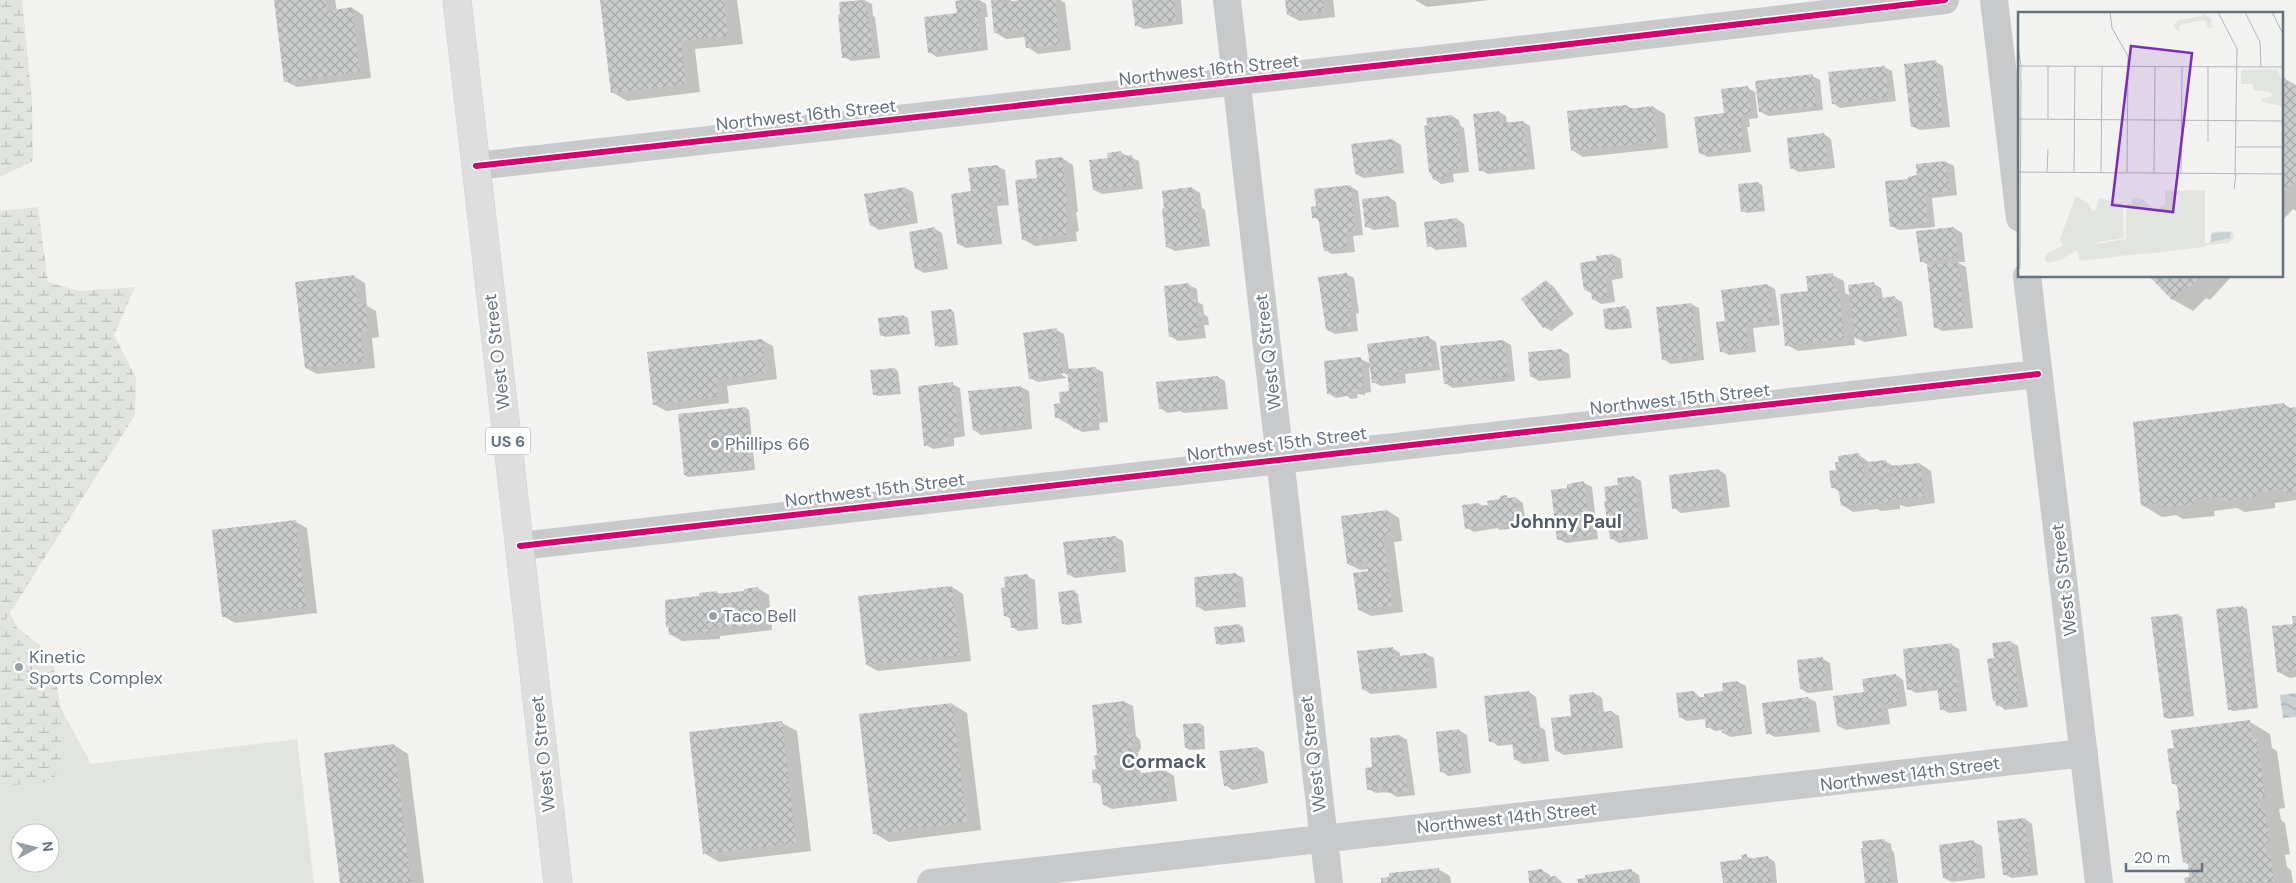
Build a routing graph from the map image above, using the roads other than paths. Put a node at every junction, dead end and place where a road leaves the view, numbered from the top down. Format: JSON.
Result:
{"nodes":[{"id":1,"x":457,"y":0,"type":"edge"},
{"id":2,"x":1227,"y":0,"type":"edge"},
{"id":3,"x":1945,"y":0,"type":"edge"},
{"id":4,"x":1994,"y":0,"type":"edge"},
{"id":5,"x":1236,"y":82,"type":"junction"},
{"id":6,"x":476,"y":166,"type":"junction"},
{"id":7,"x":2018,"y":201,"type":"edge"},
{"id":8,"x":2027,"y":278,"type":"edge"},
{"id":9,"x":2038,"y":374,"type":"junction"},
{"id":10,"x":1280,"y":459,"type":"junction"},
{"id":11,"x":520,"y":546,"type":"junction"},
{"id":12,"x":2084,"y":754,"type":"junction"},
{"id":13,"x":1323,"y":839,"type":"junction"},
{"id":14,"x":558,"y":883,"type":"edge"},
{"id":15,"x":931,"y":883,"type":"edge"},
{"id":16,"x":1328,"y":883,"type":"edge"},
{"id":17,"x":2099,"y":883,"type":"edge"}],
"edges":[{"from":1,"to":6,"type":"main road","name":"West O Street","number":"US 6"},
{"from":2,"to":5,"type":"street","name":"West Q Street"},
{"from":3,"to":5,"type":"street","name":"Northwest 16th Street"},
{"from":4,"to":7,"type":"street"},
{"from":5,"to":6,"type":"street","name":"Northwest 16th Street"},
{"from":5,"to":10,"type":"street","name":"West Q Street"},
{"from":6,"to":11,"type":"main road","name":"West O Street","number":"US 6"},
{"from":8,"to":9,"type":"street","name":"West S Street"},
{"from":9,"to":10,"type":"street","name":"Northwest 15th Street"},
{"from":9,"to":12,"type":"street","name":"West S Street"},
{"from":10,"to":11,"type":"street","name":"Northwest 15th Street"},
{"from":10,"to":13,"type":"street","name":"West Q Street"},
{"from":11,"to":14,"type":"main road","name":"West O Street","number":"US 6"},
{"from":12,"to":13,"type":"street","name":"Northwest 14th Street"},
{"from":12,"to":17,"type":"street","name":"West S Street"},
{"from":13,"to":15,"type":"street","name":"Northwest 14th Street"},
{"from":13,"to":16,"type":"street","name":"West Q Street"}]}
